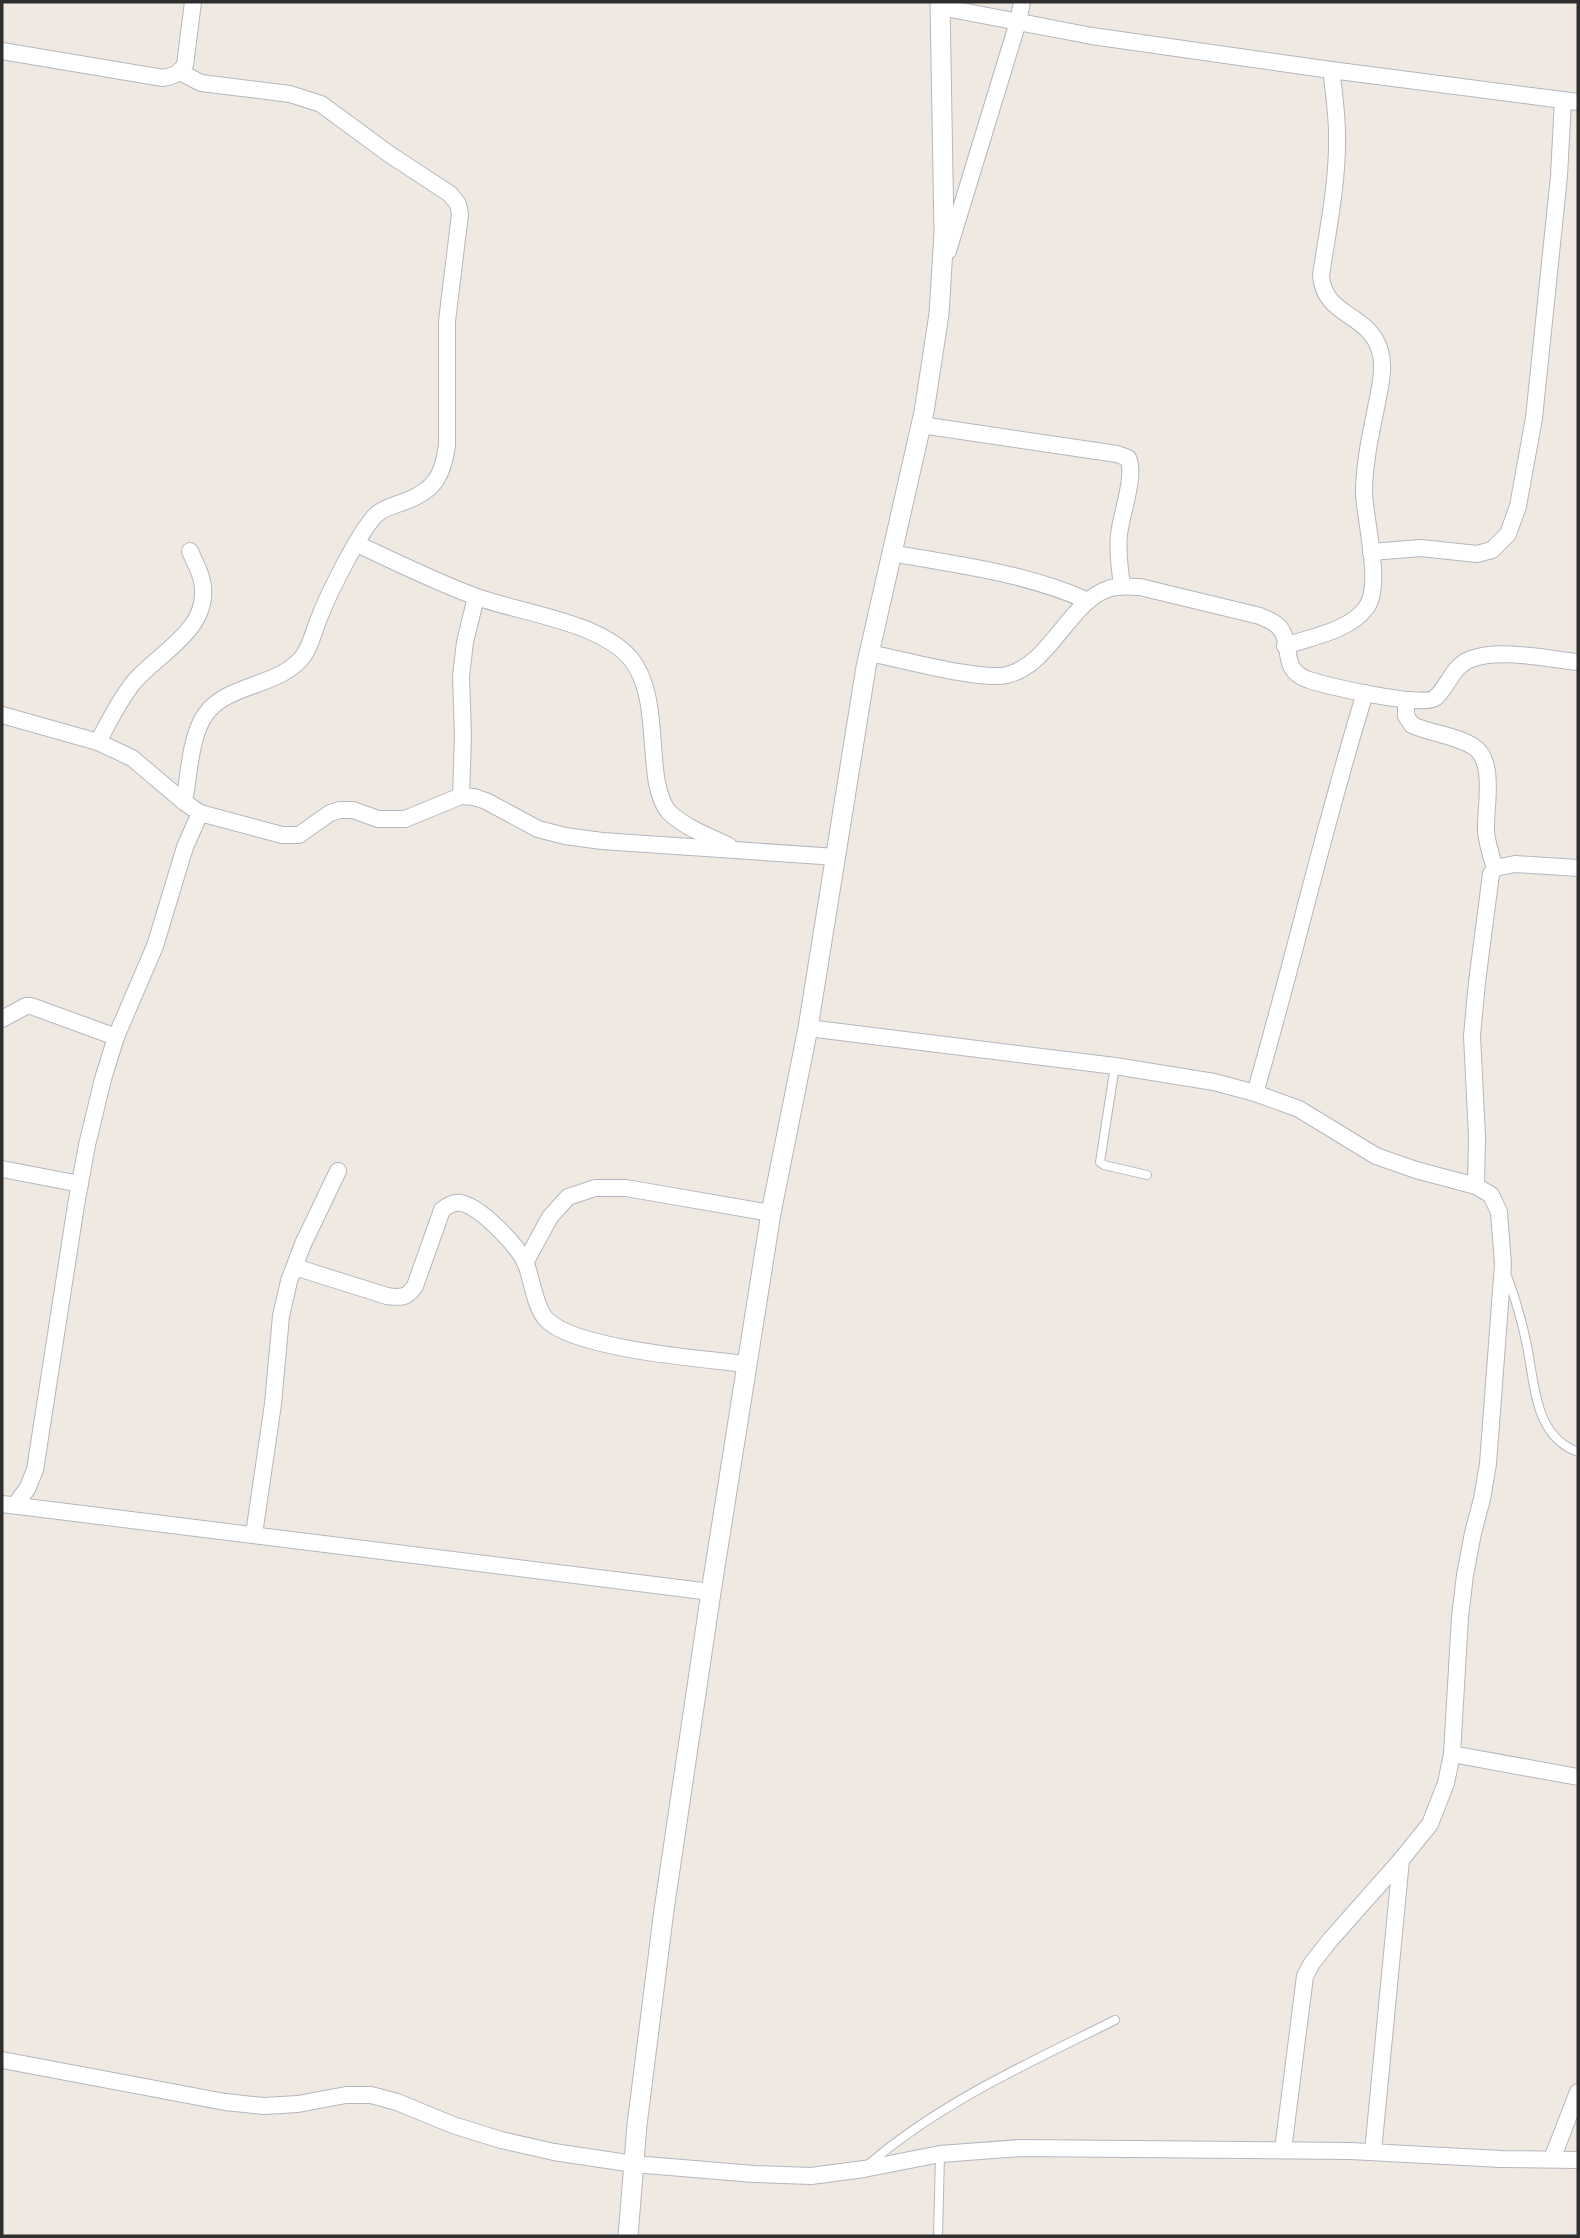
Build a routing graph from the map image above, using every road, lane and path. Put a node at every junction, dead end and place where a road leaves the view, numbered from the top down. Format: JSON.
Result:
{"nodes":[{"id":1,"x":193,"y":2,"type":"edge"},
{"id":2,"x":1022,"y":2,"type":"edge"},
{"id":3,"x":940,"y":4,"type":"edge"},
{"id":4,"x":1018,"y":22,"type":"junction"},
{"id":5,"x":2,"y":51,"type":"edge"},
{"id":6,"x":1331,"y":70,"type":"junction"},
{"id":7,"x":180,"y":72,"type":"junction"},
{"id":8,"x":1570,"y":101,"type":"edge"},
{"id":9,"x":942,"y":270,"type":"junction"},
{"id":10,"x":921,"y":425,"type":"junction"},
{"id":11,"x":357,"y":544,"type":"junction"},
{"id":12,"x":190,"y":551,"type":"dead end"},
{"id":13,"x":1371,"y":552,"type":"junction"},
{"id":14,"x":891,"y":553,"type":"junction"},
{"id":15,"x":1122,"y":586,"type":"junction"},
{"id":16,"x":476,"y":597,"type":"junction"},
{"id":17,"x":1088,"y":601,"type":"junction"},
{"id":18,"x":1285,"y":646,"type":"junction"},
{"id":19,"x":869,"y":653,"type":"junction"},
{"id":20,"x":1578,"y":662,"type":"edge"},
{"id":21,"x":1365,"y":693,"type":"junction"},
{"id":22,"x":1406,"y":700,"type":"junction"},
{"id":23,"x":2,"y":715,"type":"edge"},
{"id":24,"x":98,"y":742,"type":"junction"},
{"id":25,"x":461,"y":796,"type":"junction"},
{"id":26,"x":184,"y":802,"type":"junction"},
{"id":27,"x":200,"y":813,"type":"junction"},
{"id":28,"x":738,"y":850,"type":"junction"},
{"id":29,"x":837,"y":857,"type":"junction"},
{"id":30,"x":1495,"y":868,"type":"junction"},
{"id":31,"x":1578,"y":868,"type":"edge"},
{"id":32,"x":2,"y":1019,"type":"edge"},
{"id":33,"x":808,"y":1028,"type":"junction"},
{"id":34,"x":116,"y":1037,"type":"junction"},
{"id":35,"x":1115,"y":1066,"type":"junction"},
{"id":36,"x":1255,"y":1093,"type":"junction"},
{"id":37,"x":2,"y":1169,"type":"edge"},
{"id":38,"x":338,"y":1171,"type":"dead end"},
{"id":39,"x":1146,"y":1175,"type":"dead end"},
{"id":40,"x":80,"y":1184,"type":"junction"},
{"id":41,"x":1476,"y":1186,"type":"junction"},
{"id":42,"x":771,"y":1213,"type":"junction"},
{"id":43,"x":525,"y":1263,"type":"junction"},
{"id":44,"x":1503,"y":1264,"type":"junction"},
{"id":45,"x":295,"y":1267,"type":"junction"},
{"id":46,"x":747,"y":1364,"type":"junction"},
{"id":47,"x":1578,"y":1452,"type":"edge"},
{"id":48,"x":9,"y":1504,"type":"edge"},
{"id":49,"x":254,"y":1534,"type":"junction"},
{"id":50,"x":711,"y":1592,"type":"junction"},
{"id":51,"x":1452,"y":1754,"type":"junction"},
{"id":52,"x":1578,"y":1777,"type":"edge"},
{"id":53,"x":1401,"y":1860,"type":"junction"},
{"id":54,"x":1115,"y":2020,"type":"dead end"},
{"id":55,"x":2,"y":2060,"type":"edge"},
{"id":56,"x":1578,"y":2092,"type":"edge"},
{"id":57,"x":1283,"y":2150,"type":"junction"},
{"id":58,"x":1373,"y":2152,"type":"junction"},
{"id":59,"x":940,"y":2154,"type":"junction"},
{"id":60,"x":1552,"y":2159,"type":"junction"},
{"id":61,"x":1578,"y":2160,"type":"edge"},
{"id":62,"x":634,"y":2164,"type":"junction"},
{"id":63,"x":864,"y":2169,"type":"junction"},
{"id":64,"x":628,"y":2236,"type":"edge"},
{"id":65,"x":938,"y":2236,"type":"edge"}],
"edges":[{"from":1,"to":7,"type":"street"},
{"from":2,"to":4,"type":"street"},
{"from":3,"to":4,"type":"street"},
{"from":3,"to":9,"type":"street"},
{"from":4,"to":6,"type":"street"},
{"from":4,"to":9,"type":"street"},
{"from":5,"to":7,"type":"street"},
{"from":6,"to":8,"type":"street"},
{"from":6,"to":13,"type":"street"},
{"from":7,"to":11,"type":"street"},
{"from":8,"to":13,"type":"street"},
{"from":9,"to":10,"type":"street"},
{"from":10,"to":14,"type":"street"},
{"from":10,"to":15,"type":"street"},
{"from":11,"to":16,"type":"street"},
{"from":11,"to":26,"type":"street"},
{"from":12,"to":24,"type":"street"},
{"from":13,"to":18,"type":"street"},
{"from":14,"to":17,"type":"street"},
{"from":14,"to":19,"type":"street"},
{"from":15,"to":17,"type":"street"},
{"from":15,"to":18,"type":"street"},
{"from":16,"to":25,"type":"street"},
{"from":16,"to":28,"type":"street"},
{"from":17,"to":19,"type":"street"},
{"from":18,"to":21,"type":"street"},
{"from":19,"to":29,"type":"street"},
{"from":20,"to":22,"type":"street"},
{"from":21,"to":22,"type":"street"},
{"from":21,"to":36,"type":"street"},
{"from":22,"to":30,"type":"street"},
{"from":23,"to":24,"type":"street"},
{"from":24,"to":26,"type":"street"},
{"from":25,"to":27,"type":"street"},
{"from":25,"to":28,"type":"street"},
{"from":26,"to":27,"type":"street"},
{"from":27,"to":34,"type":"street"},
{"from":28,"to":29,"type":"street"},
{"from":29,"to":33,"type":"street"},
{"from":30,"to":31,"type":"street"},
{"from":30,"to":41,"type":"street"},
{"from":32,"to":34,"type":"street"},
{"from":33,"to":35,"type":"street"},
{"from":33,"to":42,"type":"street"},
{"from":34,"to":40,"type":"street"},
{"from":35,"to":36,"type":"street"},
{"from":35,"to":39,"type":"lane"},
{"from":36,"to":41,"type":"street"},
{"from":37,"to":40,"type":"street"},
{"from":38,"to":45,"type":"street"},
{"from":40,"to":48,"type":"street"},
{"from":41,"to":44,"type":"street"},
{"from":42,"to":43,"type":"street"},
{"from":42,"to":46,"type":"street"},
{"from":43,"to":45,"type":"street"},
{"from":43,"to":46,"type":"street"},
{"from":44,"to":47,"type":"lane"},
{"from":44,"to":51,"type":"street"},
{"from":45,"to":49,"type":"street"},
{"from":46,"to":50,"type":"street"},
{"from":48,"to":49,"type":"street"},
{"from":49,"to":50,"type":"street"},
{"from":50,"to":62,"type":"street"},
{"from":51,"to":52,"type":"street"},
{"from":51,"to":53,"type":"street"},
{"from":53,"to":57,"type":"street"},
{"from":53,"to":58,"type":"street"},
{"from":54,"to":63,"type":"lane"},
{"from":55,"to":62,"type":"street"},
{"from":56,"to":60,"type":"street"},
{"from":57,"to":58,"type":"street"},
{"from":57,"to":59,"type":"street"},
{"from":58,"to":60,"type":"street"},
{"from":59,"to":63,"type":"street"},
{"from":59,"to":65,"type":"lane"},
{"from":60,"to":61,"type":"street"},
{"from":62,"to":63,"type":"street"},
{"from":62,"to":64,"type":"street"}]}
